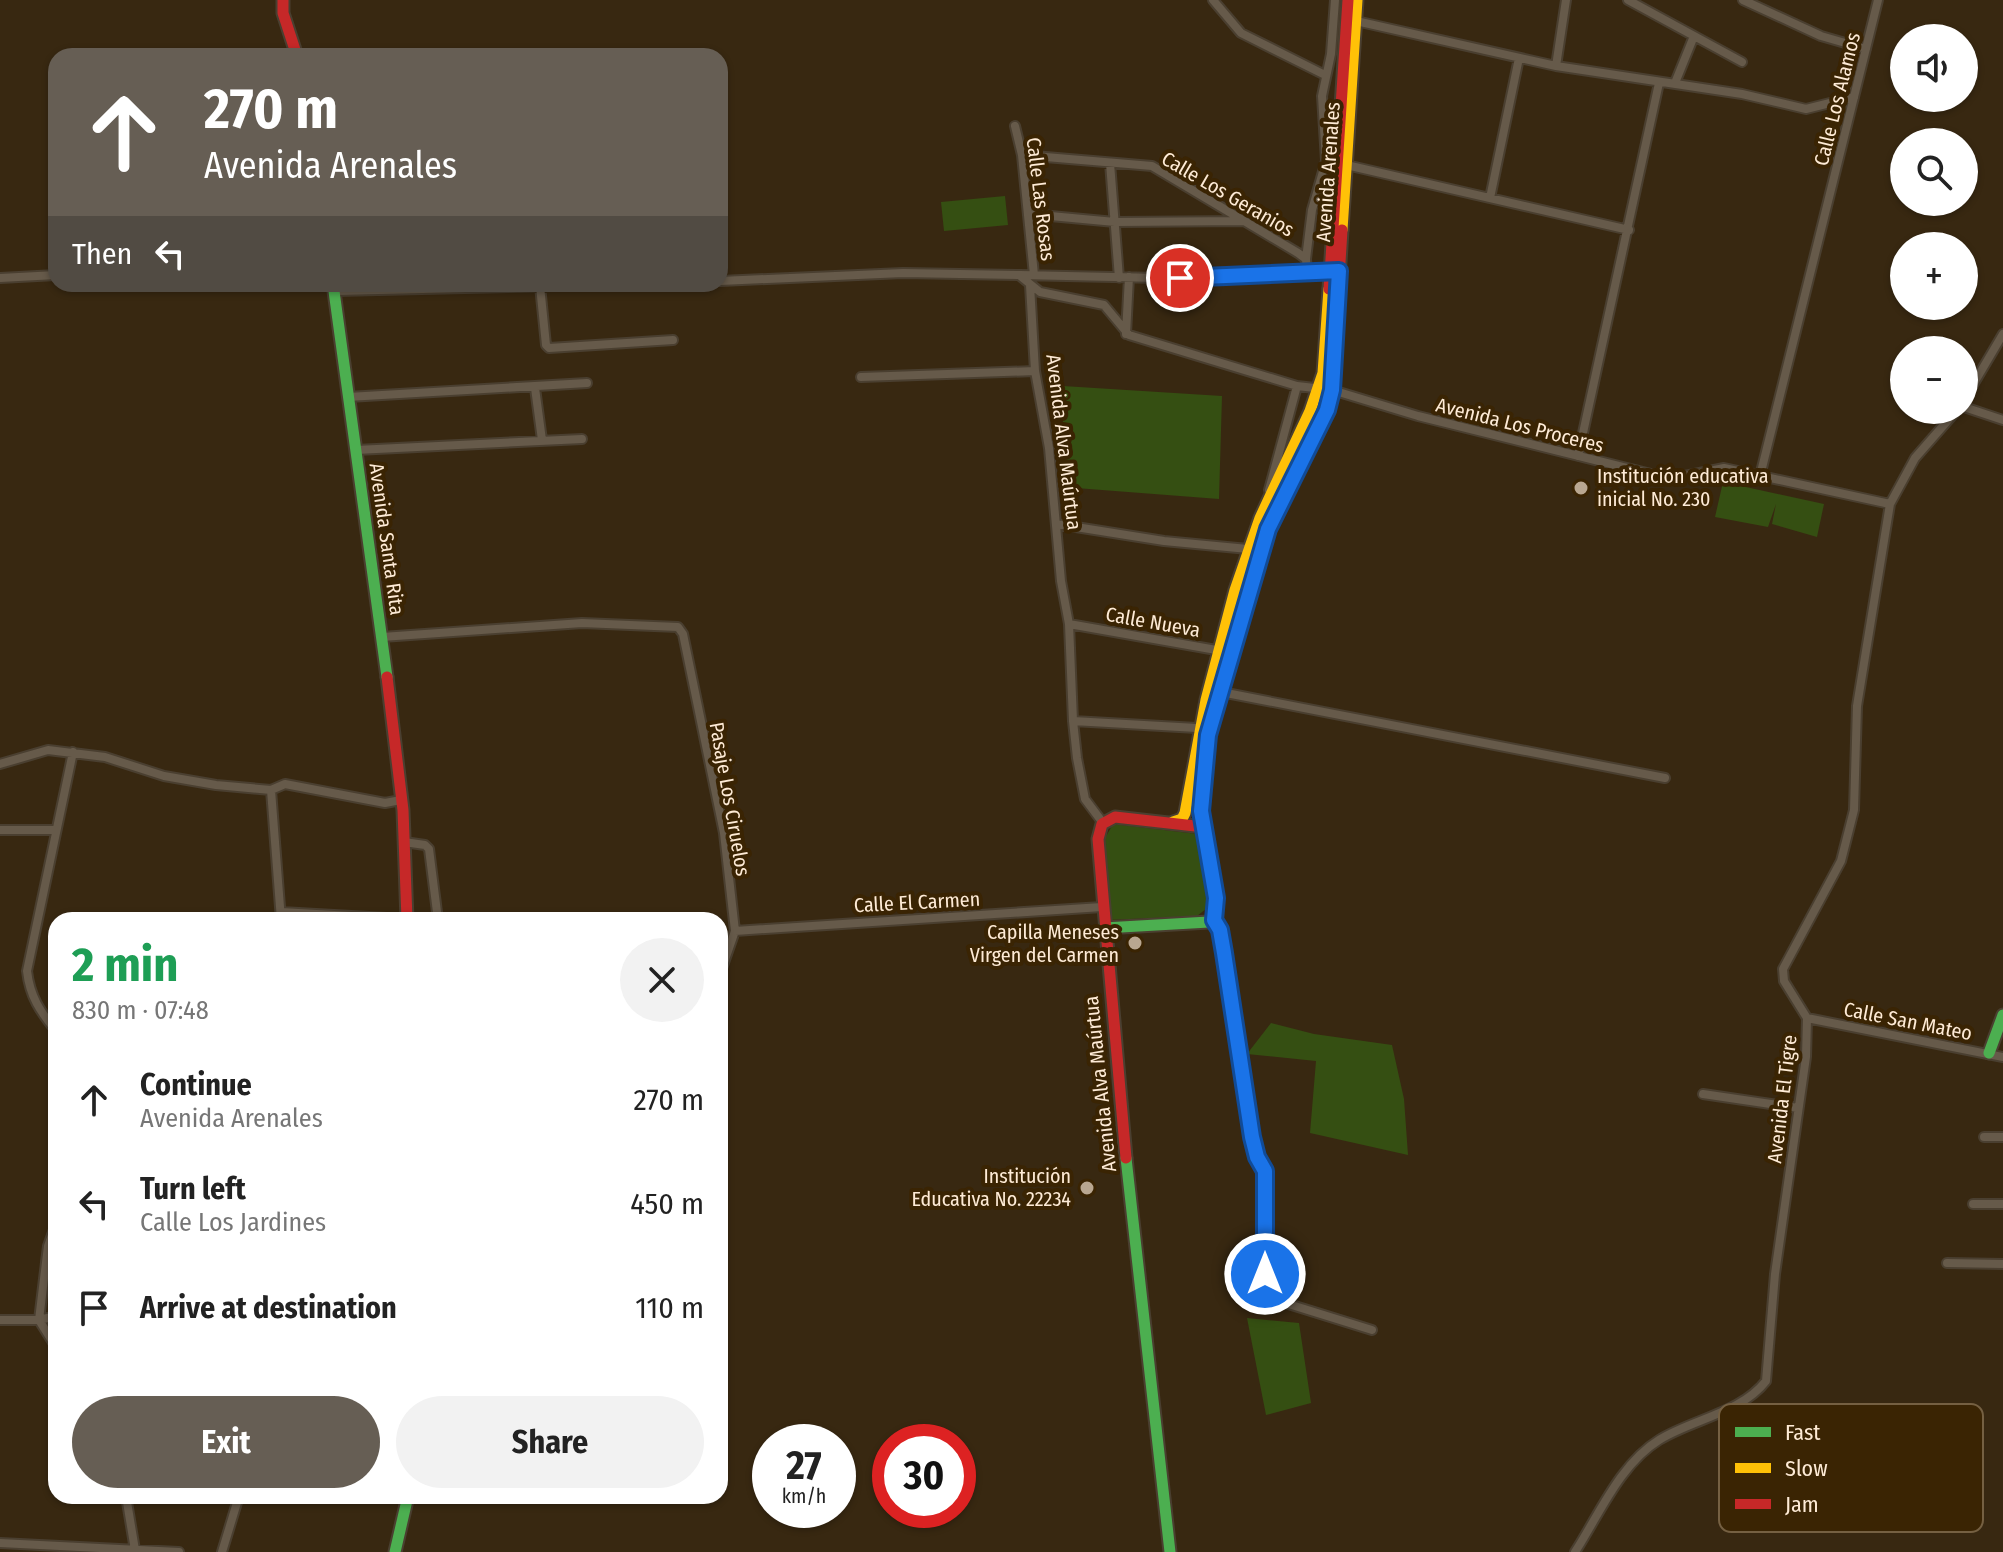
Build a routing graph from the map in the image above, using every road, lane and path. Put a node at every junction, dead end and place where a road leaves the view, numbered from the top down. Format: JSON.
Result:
{"nodes":[{"id":1,"x":283,"y":0,"type":"edge"},
{"id":2,"x":1213,"y":0,"type":"edge"},
{"id":3,"x":1335,"y":0,"type":"edge"},
{"id":4,"x":1348,"y":0,"type":"edge"},
{"id":5,"x":1357,"y":0,"type":"edge"},
{"id":6,"x":1566,"y":0,"type":"edge"},
{"id":7,"x":1628,"y":0,"type":"edge"},
{"id":8,"x":1743,"y":0,"type":"edge"},
{"id":9,"x":1878,"y":0,"type":"edge"},
{"id":10,"x":1356,"y":21,"type":"junction"},
{"id":11,"x":1694,"y":36,"type":"junction"},
{"id":12,"x":294,"y":48,"type":"edge"},
{"id":13,"x":1866,"y":49,"type":"junction"},
{"id":14,"x":1519,"y":58,"type":"junction"},
{"id":15,"x":1742,"y":62,"type":"dead end"},
{"id":16,"x":1556,"y":66,"type":"junction"},
{"id":17,"x":1325,"y":75,"type":"junction"},
{"id":18,"x":1659,"y":83,"type":"junction"},
{"id":19,"x":1675,"y":83,"type":"junction"},
{"id":20,"x":1854,"y":97,"type":"junction"},
{"id":21,"x":1015,"y":126,"type":"dead end"},
{"id":22,"x":1022,"y":155,"type":"junction"},
{"id":23,"x":1110,"y":163,"type":"junction"},
{"id":24,"x":1342,"y":164,"type":"junction"},
{"id":25,"x":1490,"y":198,"type":"junction"},
{"id":26,"x":1029,"y":214,"type":"junction"},
{"id":27,"x":1245,"y":221,"type":"junction"},
{"id":28,"x":1115,"y":222,"type":"junction"},
{"id":29,"x":1629,"y":230,"type":"junction"},
{"id":30,"x":1306,"y":259,"type":"junction"},
{"id":31,"x":1334,"y":271,"type":"junction"},
{"id":32,"x":1307,"y":272,"type":"junction"},
{"id":33,"x":48,"y":275,"type":"edge"},
{"id":34,"x":1019,"y":275,"type":"junction"},
{"id":35,"x":1034,"y":275,"type":"junction"},
{"id":36,"x":0,"y":278,"type":"edge"},
{"id":37,"x":1124,"y":278,"type":"junction"},
{"id":38,"x":728,"y":281,"type":"edge"},
{"id":39,"x":1030,"y":285,"type":"junction"},
{"id":40,"x":335,"y":292,"type":"edge"},
{"id":41,"x":541,"y":292,"type":"edge"},
{"id":42,"x":1126,"y":334,"type":"junction"},
{"id":43,"x":2003,"y":334,"type":"edge"},
{"id":44,"x":673,"y":340,"type":"dead end"},
{"id":45,"x":1035,"y":371,"type":"junction"},
{"id":46,"x":1978,"y":376,"type":"edge"},
{"id":47,"x":861,"y":377,"type":"dead end"},
{"id":48,"x":587,"y":383,"type":"dead end"},
{"id":49,"x":1297,"y":386,"type":"junction"},
{"id":50,"x":535,"y":388,"type":"junction"},
{"id":51,"x":1319,"y":389,"type":"junction"},
{"id":52,"x":1332,"y":390,"type":"junction"},
{"id":53,"x":348,"y":397,"type":"junction"},
{"id":54,"x":1978,"y":412,"type":"edge"},
{"id":55,"x":2003,"y":420,"type":"edge"},
{"id":56,"x":1945,"y":424,"type":"edge"},
{"id":57,"x":582,"y":439,"type":"dead end"},
{"id":58,"x":542,"y":440,"type":"junction"},
{"id":59,"x":356,"y":450,"type":"junction"},
{"id":60,"x":1578,"y":456,"type":"junction"},
{"id":61,"x":1760,"y":476,"type":"junction"},
{"id":62,"x":1267,"y":499,"type":"junction"},
{"id":63,"x":1890,"y":504,"type":"junction"},
{"id":64,"x":1057,"y":524,"type":"junction"},
{"id":65,"x":1248,"y":549,"type":"junction"},
{"id":66,"x":1069,"y":624,"type":"junction"},
{"id":67,"x":382,"y":637,"type":"junction"},
{"id":68,"x":1217,"y":650,"type":"junction"},
{"id":69,"x":1231,"y":654,"type":"junction"},
{"id":70,"x":1221,"y":692,"type":"junction"},
{"id":71,"x":1073,"y":721,"type":"junction"},
{"id":72,"x":1197,"y":728,"type":"junction"},
{"id":73,"x":73,"y":752,"type":"junction"},
{"id":74,"x":0,"y":764,"type":"edge"},
{"id":75,"x":1665,"y":778,"type":"dead end"},
{"id":76,"x":271,"y":790,"type":"junction"},
{"id":77,"x":401,"y":800,"type":"junction"},
{"id":78,"x":1173,"y":822,"type":"junction"},
{"id":79,"x":1103,"y":823,"type":"junction"},
{"id":80,"x":1204,"y":827,"type":"junction"},
{"id":81,"x":0,"y":830,"type":"edge"},
{"id":82,"x":54,"y":830,"type":"junction"},
{"id":83,"x":404,"y":842,"type":"junction"},
{"id":84,"x":1102,"y":907,"type":"junction"},
{"id":85,"x":281,"y":912,"type":"edge"},
{"id":86,"x":408,"y":912,"type":"edge"},
{"id":87,"x":437,"y":912,"type":"edge"},
{"id":88,"x":1214,"y":920,"type":"junction"},
{"id":89,"x":1104,"y":928,"type":"junction"},
{"id":90,"x":735,"y":931,"type":"junction"},
{"id":91,"x":728,"y":951,"type":"edge"},
{"id":92,"x":2003,"y":1015,"type":"edge"},
{"id":93,"x":1807,"y":1018,"type":"junction"},
{"id":94,"x":48,"y":1021,"type":"edge"},
{"id":95,"x":1989,"y":1053,"type":"junction"},
{"id":96,"x":2003,"y":1057,"type":"edge"},
{"id":97,"x":1703,"y":1094,"type":"dead end"},
{"id":98,"x":1798,"y":1108,"type":"junction"},
{"id":99,"x":1984,"y":1137,"type":"dead end"},
{"id":100,"x":2003,"y":1137,"type":"edge"},
{"id":101,"x":1973,"y":1204,"type":"dead end"},
{"id":102,"x":2003,"y":1204,"type":"edge"},
{"id":103,"x":48,"y":1246,"type":"edge"},
{"id":104,"x":1947,"y":1263,"type":"dead end"},
{"id":105,"x":2003,"y":1264,"type":"edge"},
{"id":106,"x":48,"y":1318,"type":"edge"},
{"id":107,"x":0,"y":1320,"type":"edge"},
{"id":108,"x":39,"y":1320,"type":"junction"},
{"id":109,"x":1372,"y":1330,"type":"dead end"},
{"id":110,"x":48,"y":1334,"type":"edge"},
{"id":111,"x":1734,"y":1404,"type":"edge"},
{"id":112,"x":1719,"y":1413,"type":"edge"},
{"id":113,"x":127,"y":1504,"type":"edge"},
{"id":114,"x":237,"y":1504,"type":"edge"},
{"id":115,"x":406,"y":1504,"type":"edge"},
{"id":116,"x":0,"y":1543,"type":"edge"},
{"id":117,"x":135,"y":1550,"type":"edge"},
{"id":118,"x":179,"y":1552,"type":"edge"},
{"id":119,"x":222,"y":1552,"type":"edge"},
{"id":120,"x":395,"y":1552,"type":"edge"},
{"id":121,"x":1170,"y":1552,"type":"edge"},
{"id":122,"x":1575,"y":1552,"type":"edge"}],
"edges":[{"from":1,"to":12,"type":"main road"},
{"from":2,"to":17,"type":"street"},
{"from":3,"to":17,"type":"street"},
{"from":4,"to":24,"type":"main road"},
{"from":5,"to":10,"type":"main road","name":"Avenida Arenales"},
{"from":6,"to":16,"type":"street"},
{"from":7,"to":11,"type":"street"},
{"from":8,"to":13,"type":"street"},
{"from":9,"to":13,"type":"street","name":"Calle Los Alamos"},
{"from":10,"to":14,"type":"street"},
{"from":10,"to":24,"type":"main road","name":"Avenida Arenales"},
{"from":11,"to":15,"type":"street"},
{"from":11,"to":19,"type":"street"},
{"from":13,"to":20,"type":"street","name":"Calle Los Alamos"},
{"from":14,"to":16,"type":"street"},
{"from":14,"to":25,"type":"street"},
{"from":16,"to":18,"type":"street"},
{"from":17,"to":30,"type":"street"},
{"from":18,"to":19,"type":"street"},
{"from":18,"to":29,"type":"street"},
{"from":19,"to":20,"type":"street"},
{"from":20,"to":61,"type":"street","name":"Calle Los Alamos"},
{"from":21,"to":22,"type":"street","name":"Calle Las Rosas"},
{"from":22,"to":23,"type":"street","name":"Calle Los Geranios"},
{"from":22,"to":26,"type":"street","name":"Calle Las Rosas"},
{"from":23,"to":27,"type":"street","name":"Calle Los Geranios"},
{"from":23,"to":28,"type":"street"},
{"from":24,"to":25,"type":"street"},
{"from":24,"to":31,"type":"main road","name":"Avenida Arenales"},
{"from":25,"to":29,"type":"street"},
{"from":26,"to":28,"type":"street"},
{"from":26,"to":35,"type":"street","name":"Calle Las Rosas"},
{"from":27,"to":28,"type":"street"},
{"from":27,"to":30,"type":"street","name":"Calle Los Geranios"},
{"from":28,"to":37,"type":"street"},
{"from":29,"to":60,"type":"street"},
{"from":30,"to":32,"type":"street","name":"Calle Los Geranios"},
{"from":31,"to":32,"type":"street"},
{"from":31,"to":51,"type":"main road"},
{"from":31,"to":52,"type":"main road","name":"Avenida Arenales"},
{"from":32,"to":37,"type":"street"},
{"from":33,"to":36,"type":"street"},
{"from":34,"to":35,"type":"street"},
{"from":34,"to":38,"type":"street"},
{"from":34,"to":39,"type":"street"},
{"from":35,"to":37,"type":"street"},
{"from":37,"to":42,"type":"street"},
{"from":39,"to":42,"type":"street"},
{"from":39,"to":45,"type":"street","name":"Avenida Alva Maúrtua"},
{"from":40,"to":53,"type":"main road","name":"Avenida Santa Rita"},
{"from":41,"to":44,"type":"street"},
{"from":42,"to":49,"type":"street","name":"Avenida Los Proceres"},
{"from":43,"to":46,"type":"street"},
{"from":45,"to":47,"type":"street"},
{"from":45,"to":64,"type":"street","name":"Avenida Alva Maúrtua"},
{"from":48,"to":50,"type":"street"},
{"from":49,"to":51,"type":"street","name":"Avenida Los Proceres"},
{"from":49,"to":62,"type":"street"},
{"from":50,"to":53,"type":"street"},
{"from":50,"to":58,"type":"street"},
{"from":51,"to":52,"type":"street","name":"Avenida Los Proceres"},
{"from":51,"to":62,"type":"main road"},
{"from":52,"to":60,"type":"street","name":"Avenida Los Proceres"},
{"from":52,"to":69,"type":"main road","name":"Avenida Arenales"},
{"from":53,"to":59,"type":"main road","name":"Avenida Santa Rita"},
{"from":54,"to":55,"type":"street"},
{"from":56,"to":63,"type":"street","name":"Avenida El Tigre"},
{"from":57,"to":58,"type":"street"},
{"from":58,"to":59,"type":"street"},
{"from":59,"to":67,"type":"main road","name":"Avenida Santa Rita"},
{"from":60,"to":61,"type":"street","name":"Avenida Los Proceres"},
{"from":61,"to":63,"type":"street","name":"Avenida Los Proceres"},
{"from":62,"to":65,"type":"main road"},
{"from":63,"to":93,"type":"street","name":"Avenida El Tigre"},
{"from":64,"to":65,"type":"street"},
{"from":64,"to":66,"type":"street","name":"Avenida Alva Maúrtua"},
{"from":65,"to":68,"type":"main road"},
{"from":66,"to":68,"type":"street","name":"Calle Nueva"},
{"from":66,"to":71,"type":"street","name":"Avenida Alva Maúrtua"},
{"from":67,"to":77,"type":"main road","name":"Avenida Santa Rita"},
{"from":67,"to":90,"type":"street","name":"Pasaje Los Ciruelos"},
{"from":68,"to":69,"type":"street","name":"Calle Nueva"},
{"from":68,"to":72,"type":"main road"},
{"from":69,"to":70,"type":"main road","name":"Avenida Arenales"},
{"from":70,"to":75,"type":"street"},
{"from":70,"to":80,"type":"main road","name":"Avenida Arenales"},
{"from":71,"to":72,"type":"street"},
{"from":71,"to":79,"type":"street","name":"Avenida Alva Maúrtua"},
{"from":72,"to":78,"type":"main road"},
{"from":73,"to":74,"type":"street"},
{"from":73,"to":76,"type":"street"},
{"from":73,"to":82,"type":"street"},
{"from":76,"to":77,"type":"street"},
{"from":76,"to":85,"type":"street"},
{"from":77,"to":83,"type":"main road","name":"Avenida Santa Rita"},
{"from":78,"to":79,"type":"main road"},
{"from":78,"to":80,"type":"main road"},
{"from":79,"to":84,"type":"main road","name":"Avenida Alva Maúrtua"},
{"from":80,"to":88,"type":"main road","name":"Avenida Arenales"},
{"from":81,"to":82,"type":"street"},
{"from":82,"to":94,"type":"street"},
{"from":83,"to":86,"type":"main road","name":"Avenida Santa Rita"},
{"from":83,"to":87,"type":"street"},
{"from":84,"to":89,"type":"main road","name":"Avenida Alva Maúrtua"},
{"from":84,"to":90,"type":"street","name":"Calle El Carmen"},
{"from":88,"to":89,"type":"main road"},
{"from":88,"to":109,"type":"street"},
{"from":89,"to":121,"type":"main road","name":"Avenida Alva Maúrtua"},
{"from":90,"to":91,"type":"street","name":"Pasaje Los Ciruelos"},
{"from":92,"to":95,"type":"main road"},
{"from":93,"to":95,"type":"street","name":"Calle San Mateo"},
{"from":93,"to":98,"type":"street","name":"Avenida El Tigre"},
{"from":95,"to":96,"type":"street","name":"Calle San Mateo"},
{"from":97,"to":98,"type":"street"},
{"from":98,"to":111,"type":"street","name":"Avenida El Tigre"},
{"from":99,"to":100,"type":"street"},
{"from":101,"to":102,"type":"street"},
{"from":103,"to":108,"type":"street"},
{"from":104,"to":105,"type":"street"},
{"from":106,"to":108,"type":"street"},
{"from":107,"to":108,"type":"street"},
{"from":108,"to":110,"type":"street"},
{"from":112,"to":122,"type":"street","name":"Avenida El Tigre"},
{"from":113,"to":117,"type":"street"},
{"from":114,"to":119,"type":"street"},
{"from":115,"to":120,"type":"main road"},
{"from":116,"to":117,"type":"street"},
{"from":117,"to":118,"type":"street"}]}
